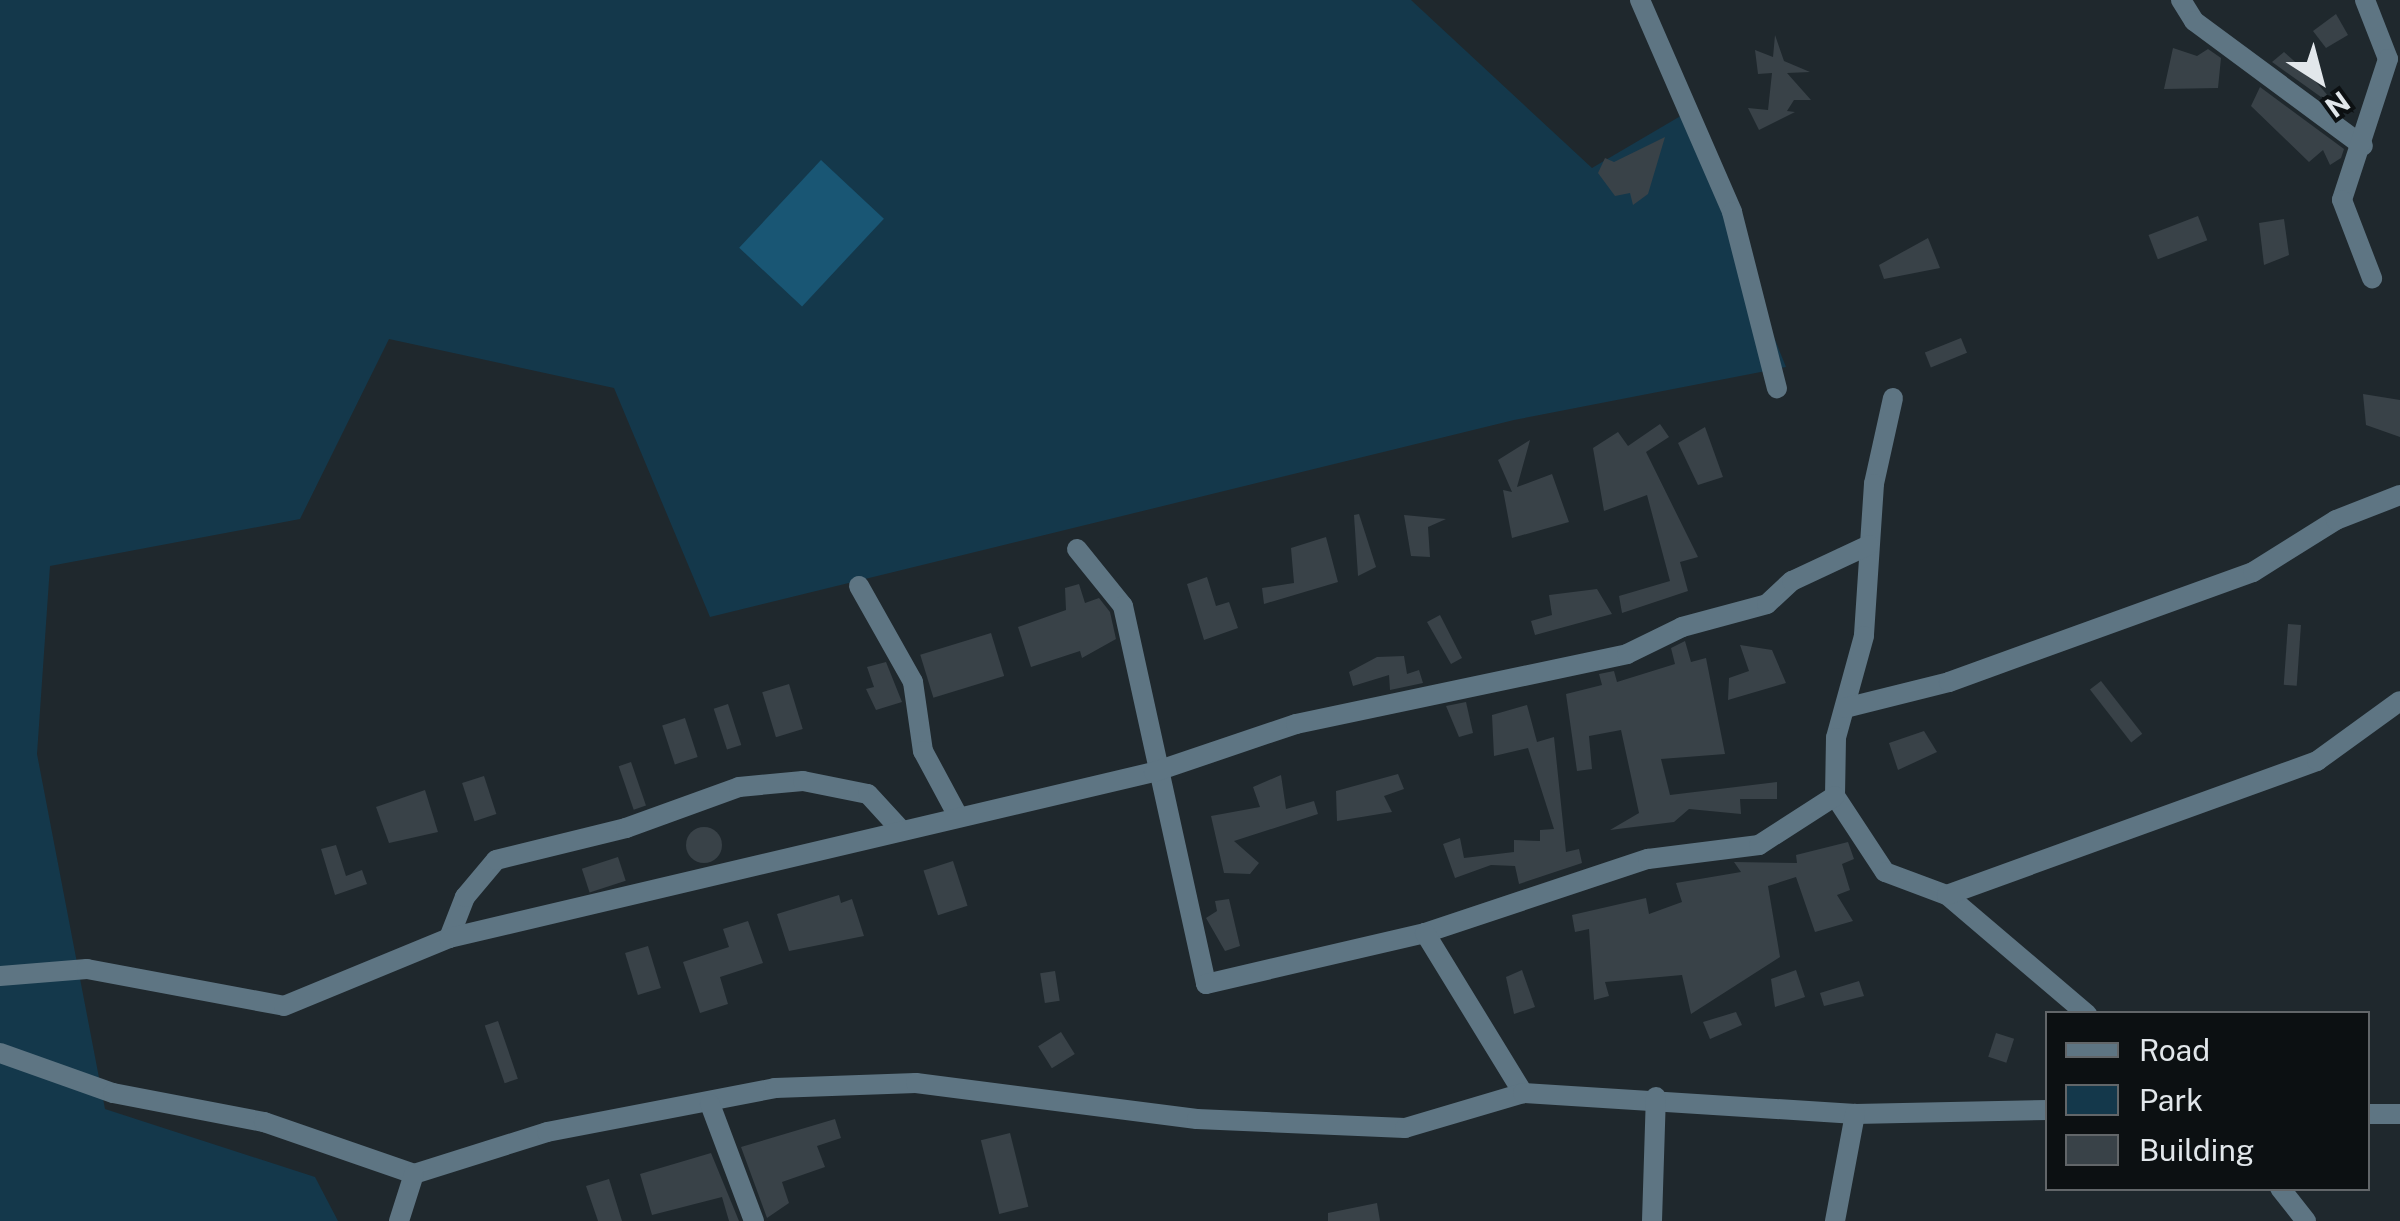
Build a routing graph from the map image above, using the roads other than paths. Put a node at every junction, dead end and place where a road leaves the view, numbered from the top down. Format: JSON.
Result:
{"nodes":[{"id":1,"x":1640,"y":0,"type":"edge"},
{"id":2,"x":2181,"y":0,"type":"edge"},
{"id":3,"x":2365,"y":0,"type":"edge"},
{"id":4,"x":2363,"y":146,"type":"junction"},
{"id":5,"x":2372,"y":278,"type":"dead end"},
{"id":6,"x":1777,"y":388,"type":"dead end"},
{"id":7,"x":1893,"y":398,"type":"dead end"},
{"id":8,"x":2400,"y":496,"type":"edge"},
{"id":9,"x":1870,"y":545,"type":"junction"},
{"id":10,"x":1077,"y":549,"type":"dead end"},
{"id":11,"x":859,"y":586,"type":"dead end"},
{"id":12,"x":2400,"y":701,"type":"edge"},
{"id":13,"x":1845,"y":708,"type":"junction"},
{"id":14,"x":1154,"y":772,"type":"junction"},
{"id":15,"x":1835,"y":796,"type":"junction"},
{"id":16,"x":958,"y":816,"type":"junction"},
{"id":17,"x":901,"y":830,"type":"junction"},
{"id":18,"x":1947,"y":896,"type":"junction"},
{"id":19,"x":1426,"y":933,"type":"junction"},
{"id":20,"x":449,"y":938,"type":"junction"},
{"id":21,"x":0,"y":976,"type":"edge"},
{"id":22,"x":2082,"y":1011,"type":"edge"},
{"id":23,"x":0,"y":1053,"type":"edge"},
{"id":24,"x":1523,"y":1094,"type":"junction"},
{"id":25,"x":1656,"y":1097,"type":"junction"},
{"id":26,"x":710,"y":1104,"type":"junction"},
{"id":27,"x":2045,"y":1110,"type":"edge"},
{"id":28,"x":1855,"y":1114,"type":"junction"},
{"id":29,"x":2370,"y":1114,"type":"edge"},
{"id":30,"x":2400,"y":1114,"type":"edge"},
{"id":31,"x":414,"y":1174,"type":"junction"},
{"id":32,"x":2282,"y":1191,"type":"edge"},
{"id":33,"x":399,"y":1221,"type":"edge"},
{"id":34,"x":754,"y":1221,"type":"edge"},
{"id":35,"x":1652,"y":1221,"type":"edge"},
{"id":36,"x":1835,"y":1221,"type":"edge"},
{"id":37,"x":2306,"y":1221,"type":"edge"}],
"edges":[{"from":1,"to":6,"type":"street"},
{"from":2,"to":4,"type":"street"},
{"from":3,"to":4,"type":"street"},
{"from":4,"to":5,"type":"street"},
{"from":7,"to":9,"type":"street"},
{"from":8,"to":13,"type":"street"},
{"from":9,"to":13,"type":"street"},
{"from":9,"to":14,"type":"street"},
{"from":10,"to":14,"type":"street"},
{"from":11,"to":16,"type":"street"},
{"from":12,"to":18,"type":"street"},
{"from":13,"to":15,"type":"street"},
{"from":14,"to":16,"type":"street"},
{"from":14,"to":19,"type":"street"},
{"from":15,"to":18,"type":"street"},
{"from":15,"to":19,"type":"street"},
{"from":16,"to":17,"type":"street"},
{"from":17,"to":20,"type":"street"},
{"from":17,"to":20,"type":"street"},
{"from":18,"to":22,"type":"street"},
{"from":19,"to":24,"type":"street"},
{"from":20,"to":21,"type":"street"},
{"from":23,"to":31,"type":"street"},
{"from":24,"to":25,"type":"street"},
{"from":24,"to":26,"type":"street"},
{"from":25,"to":28,"type":"street"},
{"from":25,"to":35,"type":"street"},
{"from":26,"to":31,"type":"street"},
{"from":26,"to":34,"type":"street"},
{"from":27,"to":28,"type":"street"},
{"from":28,"to":36,"type":"street"},
{"from":29,"to":30,"type":"street"},
{"from":31,"to":33,"type":"street"},
{"from":32,"to":37,"type":"street"}]}
